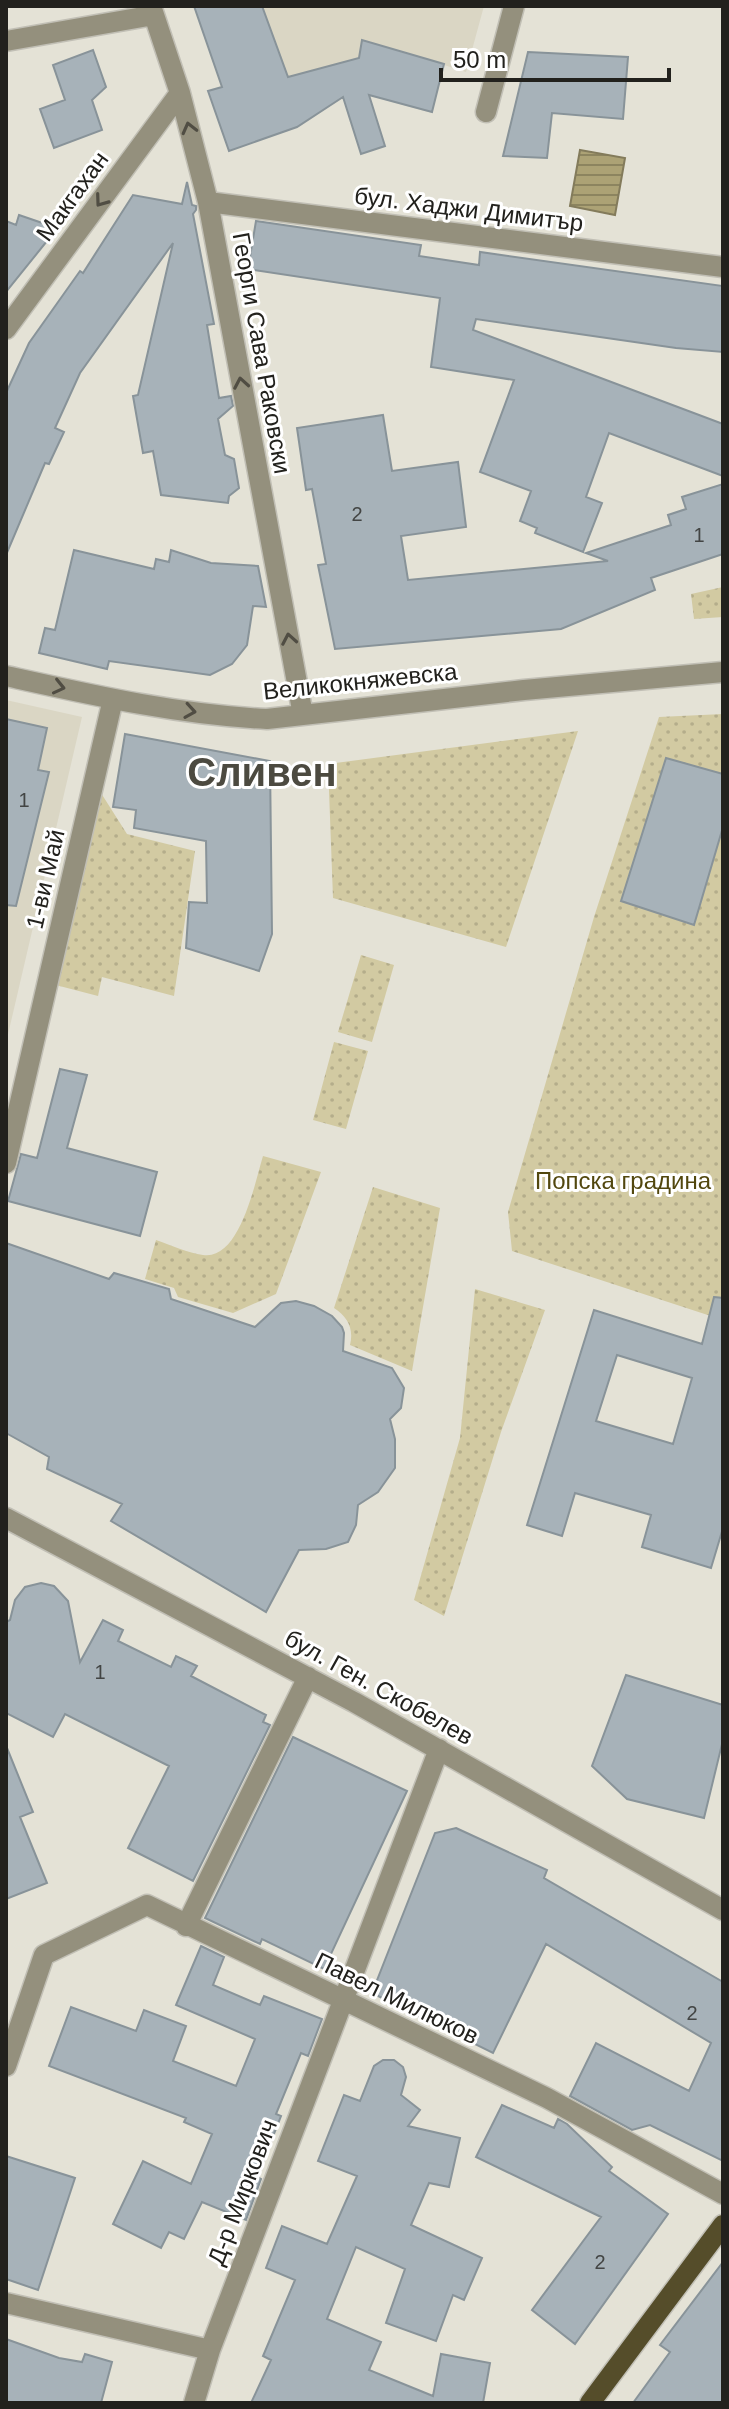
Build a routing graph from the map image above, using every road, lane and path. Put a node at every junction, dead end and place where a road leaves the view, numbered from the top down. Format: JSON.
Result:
{"nodes":[{"id":1,"x":514,"y":6,"type":"edge"},
{"id":2,"x":152,"y":11,"type":"edge"},
{"id":3,"x":6,"y":41,"type":"edge"},
{"id":4,"x":180,"y":93,"type":"junction"},
{"id":5,"x":486,"y":112,"type":"dead end"},
{"id":6,"x":208,"y":202,"type":"junction"},
{"id":7,"x":723,"y":267,"type":"edge"},
{"id":8,"x":6,"y":329,"type":"edge"},
{"id":9,"x":723,"y":672,"type":"edge"},
{"id":10,"x":6,"y":676,"type":"edge"},
{"id":11,"x":113,"y":699,"type":"junction"},
{"id":12,"x":303,"y":715,"type":"junction"},
{"id":13,"x":6,"y":1163,"type":"edge"},
{"id":14,"x":6,"y":1518,"type":"edge"},
{"id":15,"x":308,"y":1677,"type":"junction"},
{"id":16,"x":439,"y":1749,"type":"junction"},
{"id":17,"x":723,"y":1910,"type":"edge"},
{"id":18,"x":186,"y":1926,"type":"junction"},
{"id":19,"x":343,"y":2001,"type":"junction"},
{"id":20,"x":6,"y":2066,"type":"edge"},
{"id":21,"x":723,"y":2194,"type":"edge"},
{"id":22,"x":723,"y":2225,"type":"edge"},
{"id":23,"x":6,"y":2303,"type":"edge"},
{"id":24,"x":210,"y":2350,"type":"junction"},
{"id":25,"x":194,"y":2403,"type":"edge"},
{"id":26,"x":590,"y":2403,"type":"edge"}],
"edges":[{"from":1,"to":5,"type":"street"},
{"from":2,"to":3,"type":"street"},
{"from":2,"to":4,"type":"street","name":"Георги Сава Раковски"},
{"from":6,"to":4,"type":"street","name":"Георги Сава Раковски","one_way":true},
{"from":4,"to":8,"type":"street","name":"Макгахан","one_way":true},
{"from":6,"to":7,"type":"street","name":"бул. Хаджи Димитър"},
{"from":12,"to":6,"type":"street","name":"Георги Сава Раковски","one_way":true},
{"from":9,"to":12,"type":"street","name":"Великокняжевска"},
{"from":10,"to":11,"type":"street","name":"Великокняжевска","one_way":true},
{"from":11,"to":12,"type":"street","name":"Великокняжевска","one_way":true},
{"from":11,"to":13,"type":"street","name":"1-ви Май"},
{"from":14,"to":15,"type":"street","name":"бул. Ген. Скобелев"},
{"from":15,"to":16,"type":"street","name":"бул. Ген. Скобелев"},
{"from":15,"to":18,"type":"street"},
{"from":16,"to":17,"type":"street","name":"бул. Ген. Скобелев"},
{"from":16,"to":19,"type":"street","name":"Д-р Миркович"},
{"from":18,"to":19,"type":"street","name":"Павел Милюков"},
{"from":18,"to":20,"type":"street","name":"Павел Милюков"},
{"from":19,"to":21,"type":"street","name":"Павел Милюков"},
{"from":19,"to":24,"type":"street","name":"Д-р Миркович"},
{"from":22,"to":26,"type":"main road"},
{"from":23,"to":24,"type":"street"},
{"from":24,"to":25,"type":"street","name":"Д-р Миркович"}]}
